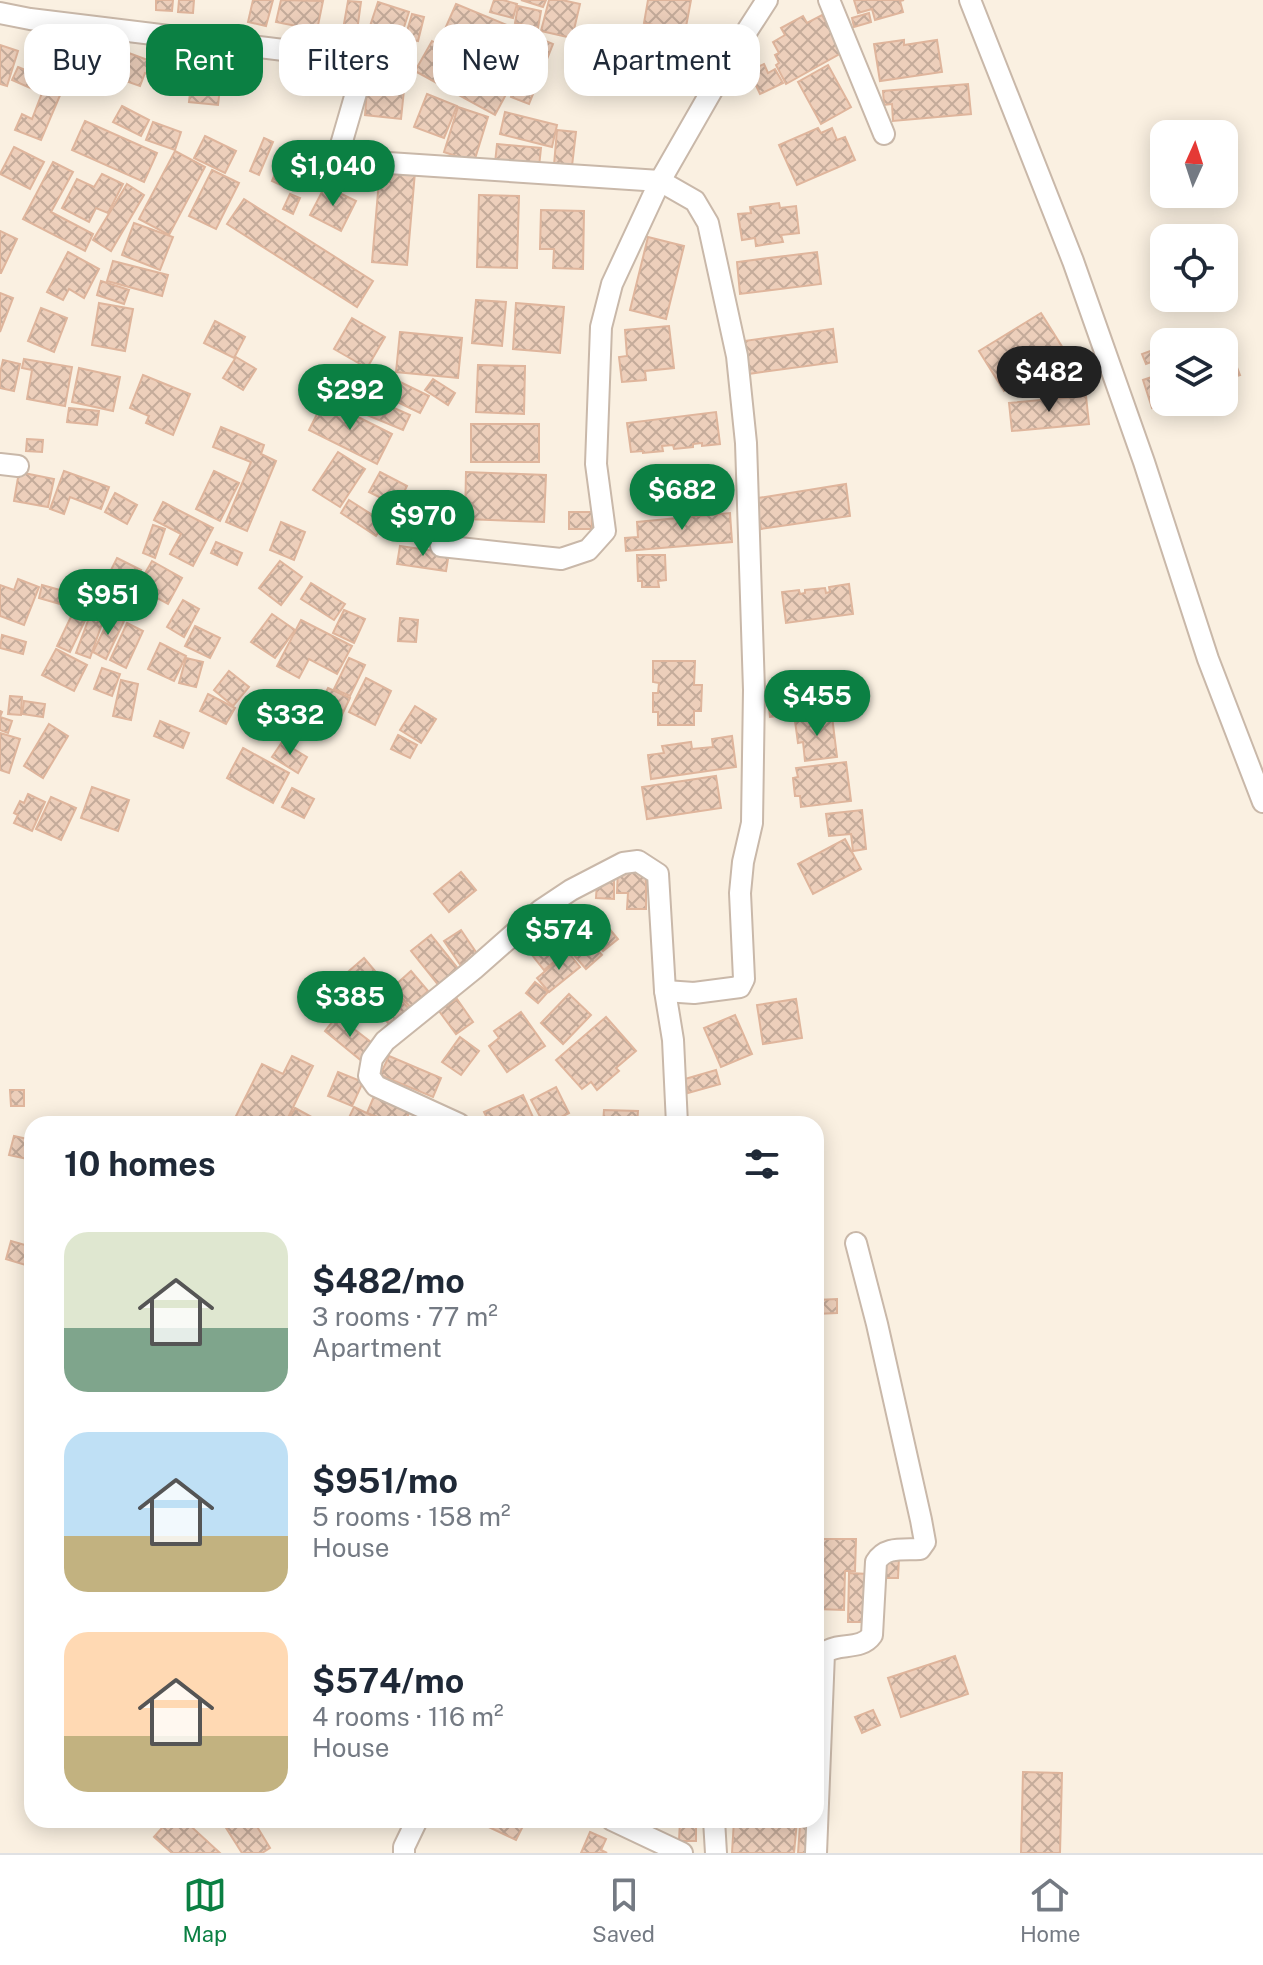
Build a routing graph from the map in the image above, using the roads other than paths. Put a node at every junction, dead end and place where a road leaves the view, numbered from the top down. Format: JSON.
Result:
{"nodes":[{"id":1,"x":767,"y":0,"type":"edge"},
{"id":2,"x":829,"y":0,"type":"edge"},
{"id":3,"x":970,"y":0,"type":"edge"},
{"id":4,"x":0,"y":13,"type":"edge"},
{"id":5,"x":884,"y":134,"type":"dead end"},
{"id":6,"x":660,"y":181,"type":"junction"},
{"id":7,"x":441,"y":546,"type":"dead end"},
{"id":8,"x":1263,"y":802,"type":"edge"},
{"id":9,"x":665,"y":991,"type":"junction"},
{"id":10,"x":442,"y":1116,"type":"edge"},
{"id":11,"x":677,"y":1116,"type":"edge"},
{"id":12,"x":856,"y":1243,"type":"dead end"},
{"id":13,"x":824,"y":1653,"type":"edge"},
{"id":14,"x":413,"y":1828,"type":"edge"},
{"id":15,"x":629,"y":1828,"type":"edge"},
{"id":16,"x":714,"y":1828,"type":"edge"},
{"id":17,"x":817,"y":1828,"type":"edge"},
{"id":18,"x":404,"y":1853,"type":"edge"},
{"id":19,"x":682,"y":1853,"type":"edge"},
{"id":20,"x":716,"y":1853,"type":"edge"},
{"id":21,"x":816,"y":1853,"type":"edge"}],
"edges":[{"from":1,"to":6,"type":"street"},
{"from":2,"to":5,"type":"street"},
{"from":3,"to":8,"type":"street"},
{"from":4,"to":6,"type":"street"},
{"from":6,"to":7,"type":"street"},
{"from":6,"to":9,"type":"street"},
{"from":9,"to":10,"type":"street"},
{"from":9,"to":11,"type":"street"},
{"from":12,"to":13,"type":"street"},
{"from":14,"to":18,"type":"street"},
{"from":15,"to":19,"type":"street"},
{"from":16,"to":20,"type":"street"},
{"from":17,"to":21,"type":"street"}]}
